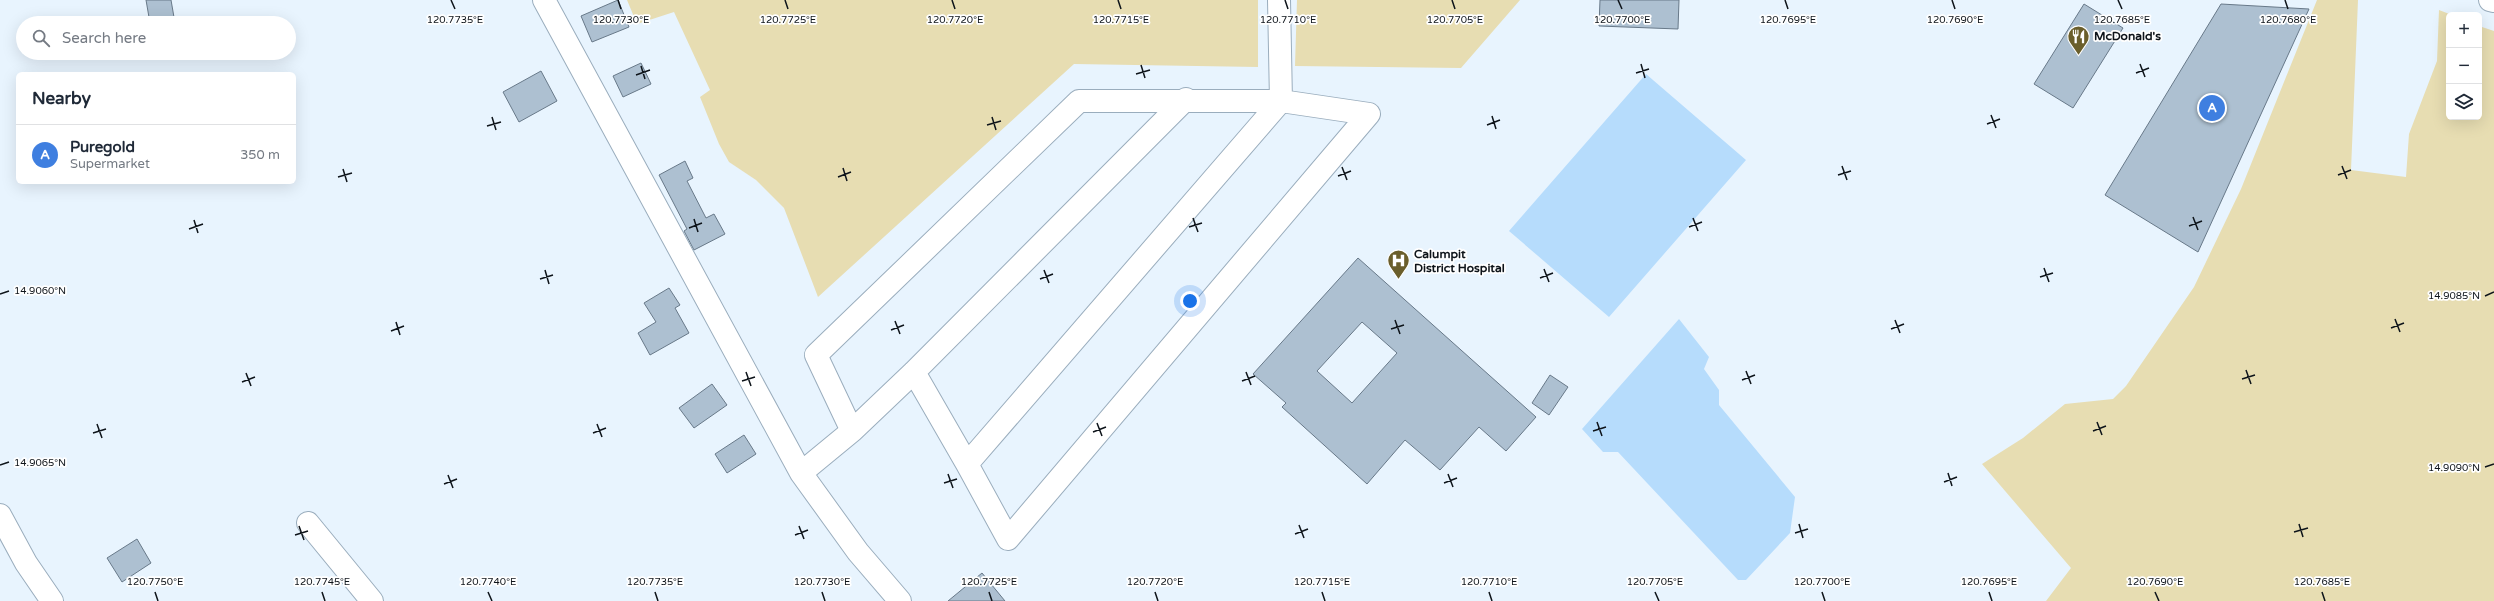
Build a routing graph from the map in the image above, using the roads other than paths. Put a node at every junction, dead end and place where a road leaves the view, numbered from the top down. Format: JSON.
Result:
{"nodes":[{"id":1,"x":544,"y":0,"type":"edge"},
{"id":2,"x":1279,"y":0,"type":"edge"},
{"id":3,"x":2490,"y":0,"type":"edge"},
{"id":4,"x":2494,"y":1,"type":"edge"},
{"id":5,"x":1186,"y":99,"type":"junction"},
{"id":6,"x":1281,"y":101,"type":"junction"},
{"id":7,"x":914,"y":372,"type":"junction"},
{"id":8,"x":852,"y":431,"type":"junction"},
{"id":9,"x":967,"y":464,"type":"junction"},
{"id":10,"x":801,"y":473,"type":"junction"},
{"id":11,"x":0,"y":515,"type":"edge"},
{"id":12,"x":308,"y":523,"type":"dead end"},
{"id":13,"x":52,"y":601,"type":"edge"},
{"id":14,"x":372,"y":601,"type":"edge"},
{"id":15,"x":900,"y":601,"type":"edge"}],
"edges":[{"from":1,"to":10,"type":"street"},
{"from":2,"to":6,"type":"street"},
{"from":3,"to":4,"type":"street"},
{"from":5,"to":6,"type":"street"},
{"from":5,"to":7,"type":"street"},
{"from":5,"to":8,"type":"street"},
{"from":6,"to":9,"type":"street"},
{"from":6,"to":9,"type":"street"},
{"from":7,"to":8,"type":"street"},
{"from":7,"to":9,"type":"street"},
{"from":8,"to":10,"type":"street"},
{"from":10,"to":15,"type":"street"},
{"from":11,"to":13,"type":"street"},
{"from":12,"to":14,"type":"street"}]}
